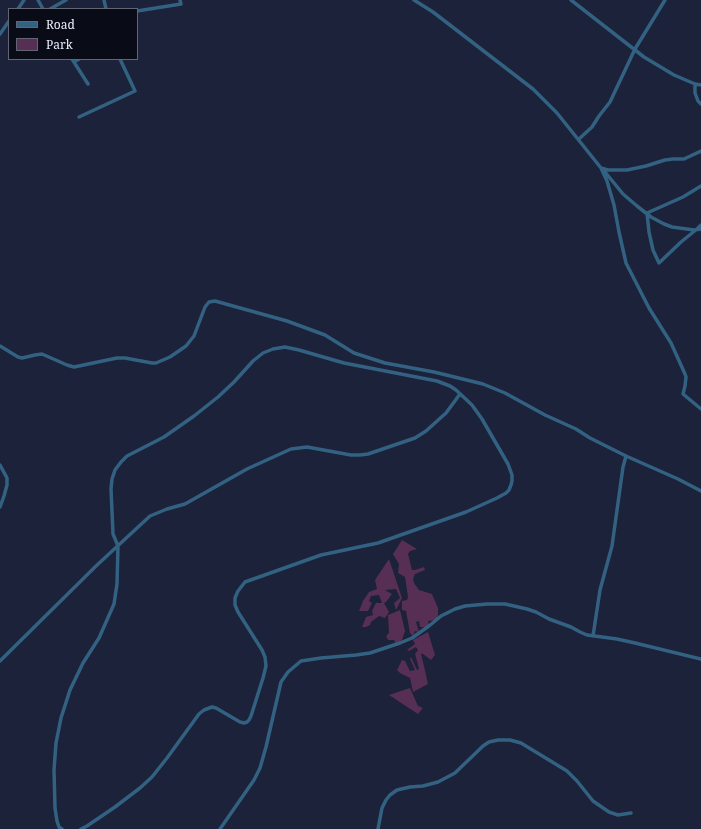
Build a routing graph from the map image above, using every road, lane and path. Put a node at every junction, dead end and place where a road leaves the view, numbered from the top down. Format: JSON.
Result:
{"nodes":[{"id":1,"x":66,"y":0,"type":"edge"},
{"id":2,"x":180,"y":0,"type":"edge"},
{"id":3,"x":414,"y":0,"type":"edge"},
{"id":4,"x":571,"y":0,"type":"edge"},
{"id":5,"x":665,"y":0,"type":"edge"},
{"id":6,"x":52,"y":8,"type":"edge"},
{"id":7,"x":138,"y":11,"type":"edge"},
{"id":8,"x":8,"y":23,"type":"edge"},
{"id":9,"x":0,"y":34,"type":"edge"},
{"id":10,"x":635,"y":49,"type":"junction"},
{"id":11,"x":120,"y":60,"type":"edge"},
{"id":12,"x":73,"y":61,"type":"edge"},
{"id":13,"x":88,"y":84,"type":"dead end"},
{"id":14,"x":695,"y":84,"type":"junction"},
{"id":15,"x":701,"y":85,"type":"edge"},
{"id":16,"x":701,"y":104,"type":"edge"},
{"id":17,"x":79,"y":118,"type":"dead end"},
{"id":18,"x":579,"y":139,"type":"junction"},
{"id":19,"x":701,"y":151,"type":"edge"},
{"id":20,"x":601,"y":168,"type":"junction"},
{"id":21,"x":701,"y":186,"type":"edge"},
{"id":22,"x":647,"y":214,"type":"junction"},
{"id":23,"x":701,"y":225,"type":"edge"},
{"id":24,"x":699,"y":229,"type":"edge"},
{"id":25,"x":0,"y":346,"type":"edge"},
{"id":26,"x":460,"y":394,"type":"junction"},
{"id":27,"x":701,"y":409,"type":"edge"},
{"id":28,"x":626,"y":456,"type":"junction"},
{"id":29,"x":0,"y":465,"type":"edge"},
{"id":30,"x":701,"y":491,"type":"edge"},
{"id":31,"x":0,"y":507,"type":"edge"},
{"id":32,"x":118,"y":546,"type":"junction"},
{"id":33,"x":593,"y":636,"type":"junction"},
{"id":34,"x":701,"y":659,"type":"edge"},
{"id":35,"x":0,"y":661,"type":"edge"},
{"id":36,"x":631,"y":813,"type":"dead end"},
{"id":37,"x":62,"y":829,"type":"edge"},
{"id":38,"x":80,"y":829,"type":"edge"},
{"id":39,"x":220,"y":829,"type":"edge"},
{"id":40,"x":378,"y":829,"type":"edge"}],
"edges":[{"from":1,"to":6,"type":"street"},
{"from":2,"to":7,"type":"street"},
{"from":3,"to":18,"type":"street"},
{"from":4,"to":10,"type":"street"},
{"from":5,"to":10,"type":"street"},
{"from":8,"to":9,"type":"street"},
{"from":10,"to":14,"type":"street"},
{"from":10,"to":18,"type":"street"},
{"from":11,"to":17,"type":"street"},
{"from":12,"to":13,"type":"street"},
{"from":14,"to":15,"type":"street"},
{"from":14,"to":16,"type":"street"},
{"from":18,"to":20,"type":"street"},
{"from":19,"to":20,"type":"street"},
{"from":20,"to":22,"type":"street"},
{"from":20,"to":27,"type":"street"},
{"from":21,"to":22,"type":"street"},
{"from":22,"to":24,"type":"street"},
{"from":22,"to":24,"type":"street"},
{"from":23,"to":24,"type":"street"},
{"from":25,"to":28,"type":"street"},
{"from":26,"to":32,"type":"street"},
{"from":26,"to":32,"type":"street"},
{"from":26,"to":38,"type":"street"},
{"from":28,"to":30,"type":"street"},
{"from":28,"to":33,"type":"street"},
{"from":29,"to":31,"type":"street"},
{"from":32,"to":35,"type":"street"},
{"from":32,"to":37,"type":"street"},
{"from":33,"to":34,"type":"street"},
{"from":33,"to":39,"type":"street"},
{"from":36,"to":40,"type":"street"}]}
